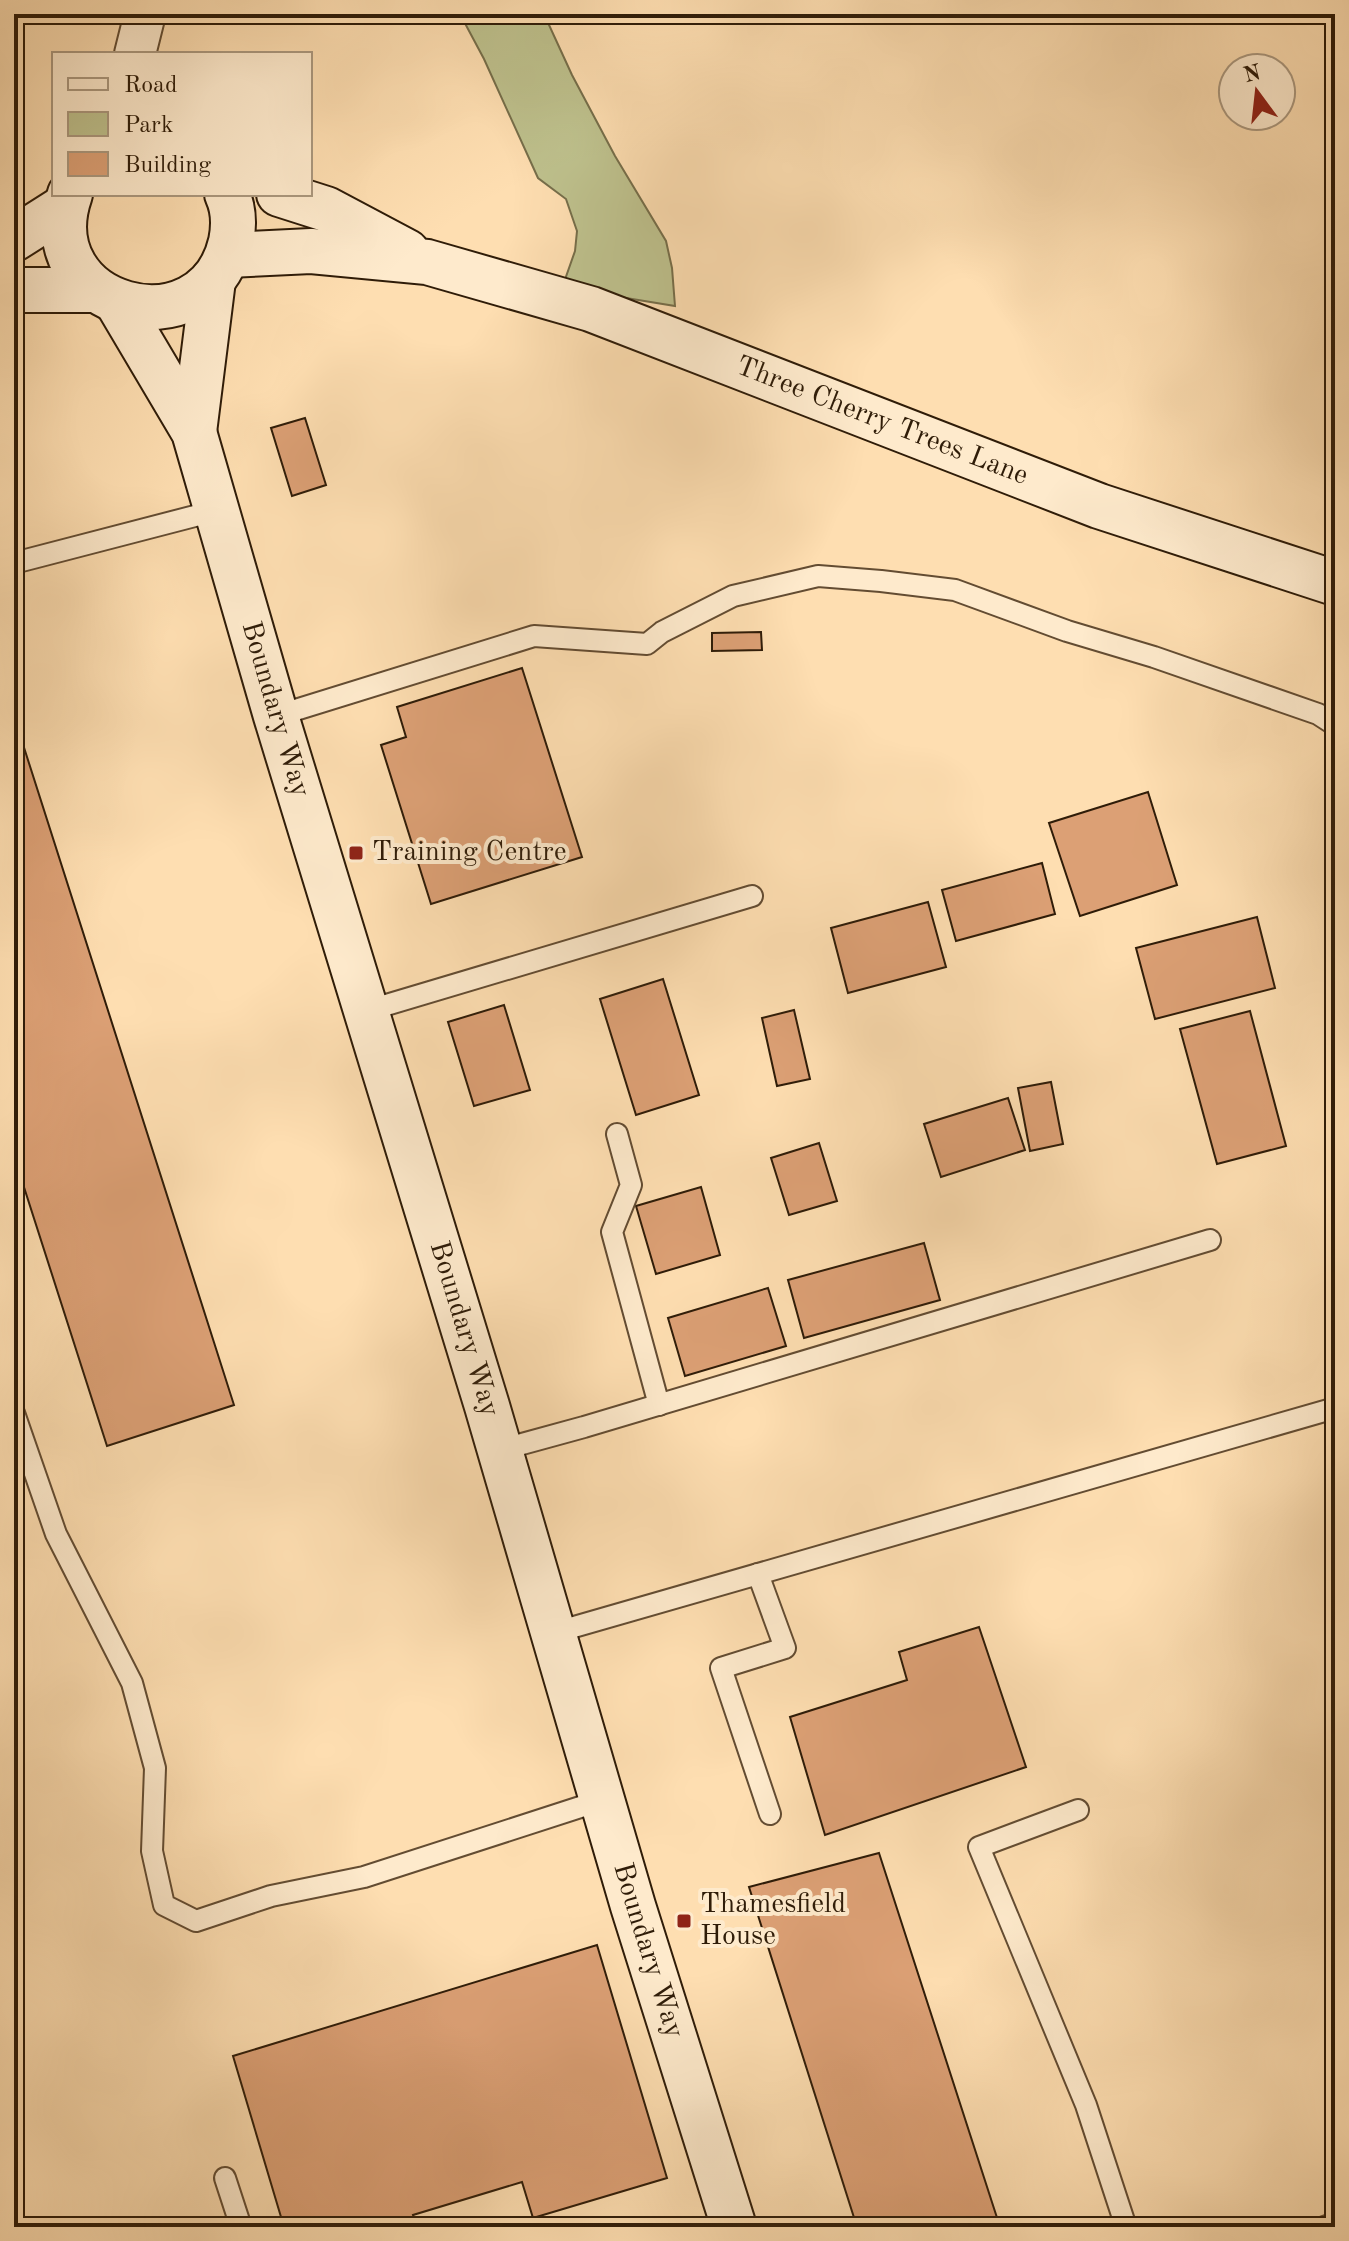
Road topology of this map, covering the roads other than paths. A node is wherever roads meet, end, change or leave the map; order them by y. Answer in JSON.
{"nodes":[{"id":1,"x":141,"y":28,"type":"edge"},
{"id":2,"x":157,"y":52,"type":"edge"},
{"id":3,"x":228,"y":196,"type":"edge"},
{"id":4,"x":285,"y":196,"type":"edge"},
{"id":5,"x":68,"y":200,"type":"edge"},
{"id":6,"x":14,"y":239,"type":"edge"},
{"id":7,"x":427,"y":262,"type":"junction"},
{"id":8,"x":220,"y":268,"type":"junction"},
{"id":9,"x":14,"y":290,"type":"edge"},
{"id":10,"x":106,"y":296,"type":"junction"},
{"id":11,"x":194,"y":432,"type":"junction"},
{"id":12,"x":218,"y":510,"type":"junction"},
{"id":13,"x":14,"y":563,"type":"edge"},
{"id":14,"x":1335,"y":583,"type":"edge"},
{"id":15,"x":276,"y":716,"type":"junction"},
{"id":16,"x":1335,"y":725,"type":"edge"},
{"id":17,"x":752,"y":896,"type":"dead end"},
{"id":18,"x":366,"y":1011,"type":"junction"},
{"id":19,"x":617,"y":1134,"type":"dead end"},
{"id":20,"x":1210,"y":1240,"type":"dead end"},
{"id":21,"x":659,"y":1405,"type":"junction"},
{"id":22,"x":1335,"y":1408,"type":"edge"},
{"id":23,"x":14,"y":1413,"type":"edge"},
{"id":24,"x":500,"y":1450,"type":"junction"},
{"id":25,"x":758,"y":1574,"type":"junction"},
{"id":26,"x":553,"y":1633,"type":"junction"},
{"id":27,"x":602,"y":1800,"type":"junction"},
{"id":28,"x":1078,"y":1810,"type":"dead end"},
{"id":29,"x":770,"y":1814,"type":"dead end"},
{"id":30,"x":225,"y":2178,"type":"dead end"},
{"id":31,"x":1335,"y":2223,"type":"edge"},
{"id":32,"x":728,"y":2225,"type":"edge"},
{"id":33,"x":241,"y":2227,"type":"edge"},
{"id":34,"x":1126,"y":2227,"type":"edge"},
{"id":35,"x":1324,"y":2227,"type":"edge"}],
"edges":[{"from":1,"to":2,"type":"street"},
{"from":3,"to":8,"type":"street"},
{"from":4,"to":7,"type":"street","name":"Three Cherry Trees Lane"},
{"from":5,"to":6,"type":"street"},
{"from":5,"to":10,"type":"street"},
{"from":7,"to":8,"type":"street","name":"Three Cherry Trees Lane"},
{"from":7,"to":14,"type":"street","name":"Three Cherry Trees Lane"},
{"from":8,"to":10,"type":"street","name":"Three Cherry Trees Lane"},
{"from":8,"to":11,"type":"street","name":"Boundary Way"},
{"from":9,"to":10,"type":"street","name":"Three Cherry Trees Lane"},
{"from":10,"to":11,"type":"street","name":"Boundary Way"},
{"from":11,"to":12,"type":"street","name":"Boundary Way"},
{"from":12,"to":13,"type":"lane"},
{"from":12,"to":15,"type":"street","name":"Boundary Way"},
{"from":15,"to":16,"type":"lane"},
{"from":15,"to":18,"type":"street","name":"Boundary Way"},
{"from":17,"to":18,"type":"lane"},
{"from":18,"to":24,"type":"street","name":"Boundary Way"},
{"from":19,"to":21,"type":"lane"},
{"from":20,"to":21,"type":"lane"},
{"from":21,"to":24,"type":"lane"},
{"from":22,"to":25,"type":"lane"},
{"from":23,"to":27,"type":"lane"},
{"from":24,"to":26,"type":"street","name":"Boundary Way"},
{"from":25,"to":26,"type":"lane"},
{"from":25,"to":29,"type":"lane"},
{"from":26,"to":27,"type":"street","name":"Boundary Way"},
{"from":27,"to":32,"type":"street","name":"Boundary Way"},
{"from":28,"to":34,"type":"lane"},
{"from":30,"to":33,"type":"lane"},
{"from":31,"to":35,"type":"lane"}]}
